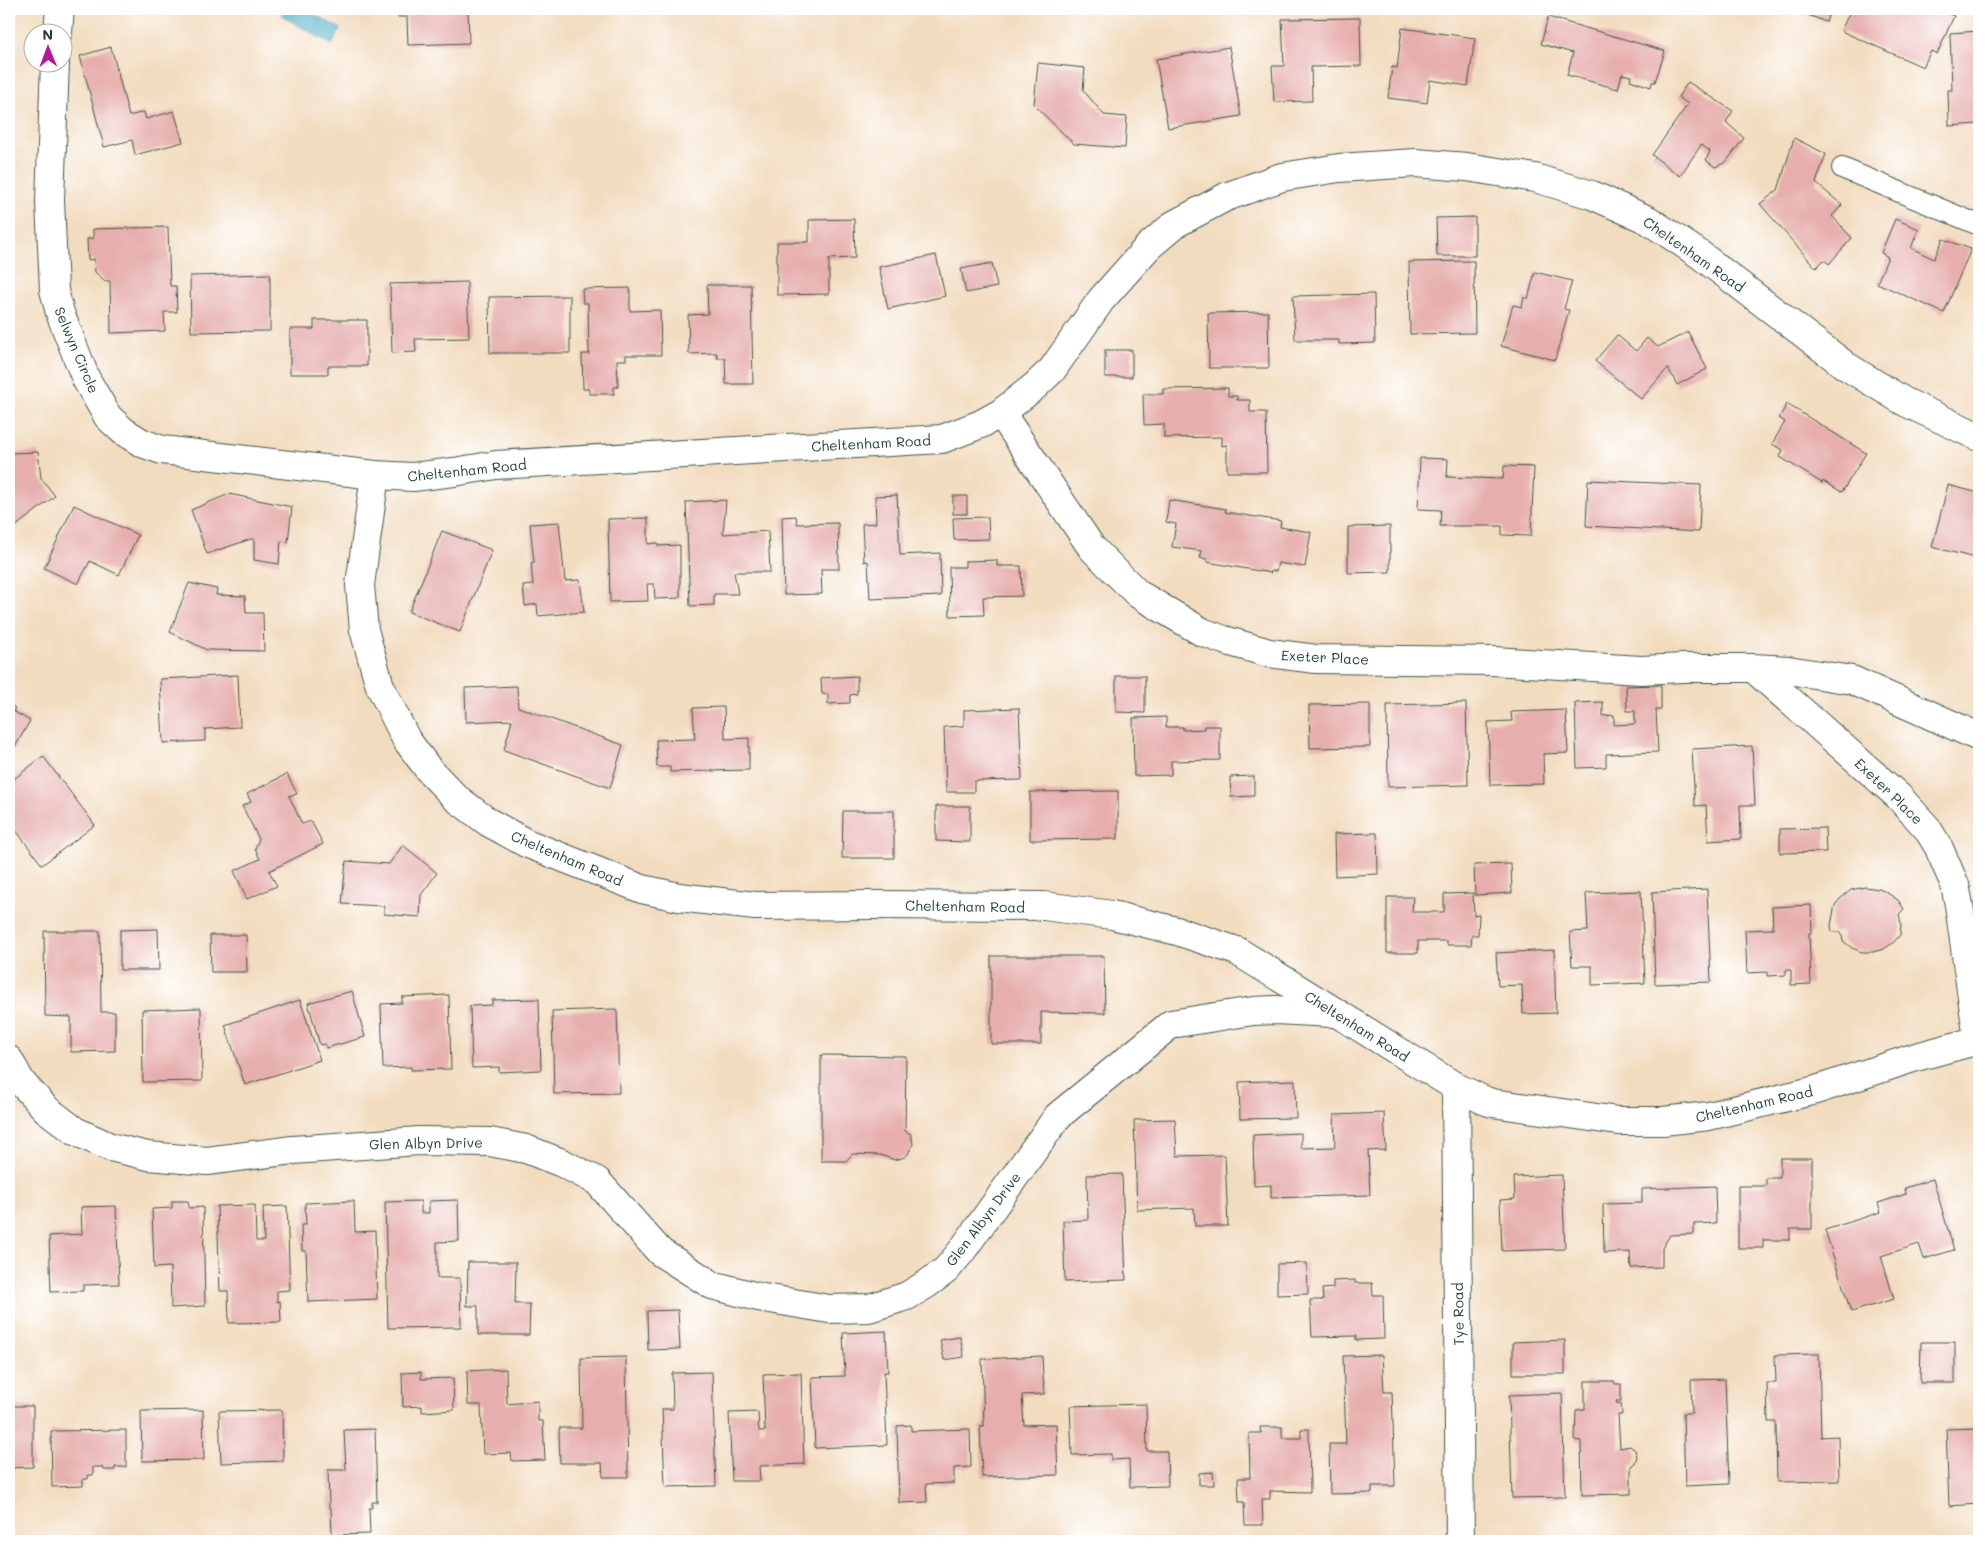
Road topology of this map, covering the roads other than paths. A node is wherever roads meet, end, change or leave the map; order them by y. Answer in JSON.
{"nodes":[{"id":1,"x":60,"y":9,"type":"edge"},
{"id":2,"x":59,"y":22,"type":"edge"},
{"id":3,"x":55,"y":72,"type":"edge"},
{"id":4,"x":1842,"y":168,"type":"dead end"},
{"id":5,"x":1979,"y":225,"type":"edge"},
{"id":6,"x":1001,"y":413,"type":"junction"},
{"id":7,"x":1979,"y":437,"type":"edge"},
{"id":8,"x":375,"y":476,"type":"junction"},
{"id":9,"x":1753,"y":668,"type":"junction"},
{"id":10,"x":1979,"y":737,"type":"edge"},
{"id":11,"x":1337,"y":1013,"type":"junction"},
{"id":12,"x":1979,"y":1040,"type":"edge"},
{"id":13,"x":9,"y":1060,"type":"edge"},
{"id":14,"x":1456,"y":1088,"type":"junction"},
{"id":15,"x":1460,"y":1541,"type":"edge"}],
"edges":[{"from":1,"to":2,"type":"street"},
{"from":3,"to":8,"type":"street","name":"Selwyn Circle"},
{"from":4,"to":5,"type":"lane"},
{"from":6,"to":7,"type":"street","name":"Cheltenham Road"},
{"from":6,"to":8,"type":"street","name":"Cheltenham Road"},
{"from":6,"to":9,"type":"street","name":"Exeter Place"},
{"from":8,"to":11,"type":"street","name":"Cheltenham Road"},
{"from":9,"to":10,"type":"street","name":"Exeter Place"},
{"from":9,"to":12,"type":"street","name":"Exeter Place"},
{"from":11,"to":13,"type":"street","name":"Glen Albyn Drive"},
{"from":11,"to":14,"type":"street","name":"Cheltenham Road"},
{"from":12,"to":14,"type":"street","name":"Cheltenham Road"},
{"from":14,"to":15,"type":"street","name":"Tye Road"}]}
